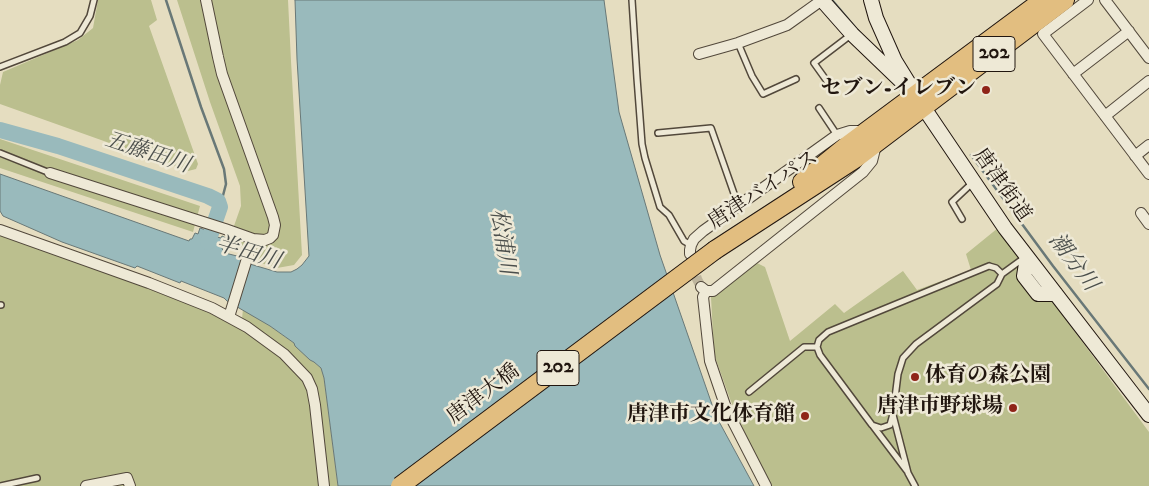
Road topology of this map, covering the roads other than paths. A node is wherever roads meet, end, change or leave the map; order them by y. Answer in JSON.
{"nodes":[{"id":1,"x":94,"y":0,"type":"edge"},
{"id":2,"x":206,"y":0,"type":"edge"},
{"id":3,"x":632,"y":0,"type":"edge"},
{"id":4,"x":822,"y":0,"type":"edge"},
{"id":5,"x":871,"y":0,"type":"edge"},
{"id":6,"x":1043,"y":0,"type":"edge"},
{"id":7,"x":1065,"y":0,"type":"edge"},
{"id":8,"x":1088,"y":0,"type":"edge"},
{"id":9,"x":1105,"y":0,"type":"edge"},
{"id":10,"x":1129,"y":31,"type":"junction"},
{"id":11,"x":852,"y":34,"type":"junction"},
{"id":12,"x":738,"y":43,"type":"junction"},
{"id":13,"x":699,"y":54,"type":"dead end"},
{"id":14,"x":1149,"y":58,"type":"edge"},
{"id":15,"x":0,"y":67,"type":"edge"},
{"id":16,"x":1073,"y":74,"type":"junction"},
{"id":17,"x":796,"y":79,"type":"dead end"},
{"id":18,"x":1149,"y":81,"type":"edge"},
{"id":19,"x":829,"y":84,"type":"dead end"},
{"id":20,"x":920,"y":102,"type":"junction"},
{"id":21,"x":819,"y":108,"type":"dead end"},
{"id":22,"x":1105,"y":116,"type":"junction"},
{"id":23,"x":658,"y":134,"type":"dead end"},
{"id":24,"x":837,"y":135,"type":"junction"},
{"id":25,"x":872,"y":137,"type":"junction"},
{"id":26,"x":1149,"y":146,"type":"edge"},
{"id":27,"x":0,"y":153,"type":"edge"},
{"id":28,"x":1135,"y":156,"type":"junction"},
{"id":29,"x":50,"y":173,"type":"joint"},
{"id":30,"x":1149,"y":174,"type":"edge"},
{"id":31,"x":973,"y":181,"type":"junction"},
{"id":32,"x":738,"y":206,"type":"junction"},
{"id":33,"x":1141,"y":213,"type":"dead end"},
{"id":34,"x":962,"y":219,"type":"dead end"},
{"id":35,"x":1149,"y":224,"type":"edge"},
{"id":36,"x":0,"y":230,"type":"edge"},
{"id":37,"x":254,"y":239,"type":"junction"},
{"id":38,"x":691,"y":249,"type":"joint"},
{"id":39,"x":715,"y":250,"type":"joint"},
{"id":40,"x":1027,"y":256,"type":"junction"},
{"id":41,"x":1002,"y":274,"type":"junction"},
{"id":42,"x":229,"y":317,"type":"junction"},
{"id":43,"x":817,"y":347,"type":"junction"},
{"id":44,"x":749,"y":392,"type":"dead end"},
{"id":45,"x":893,"y":414,"type":"junction"},
{"id":46,"x":1149,"y":415,"type":"edge"},
{"id":47,"x":872,"y":425,"type":"junction"},
{"id":48,"x":908,"y":473,"type":"junction"},
{"id":49,"x":37,"y":478,"type":"dead end"},
{"id":50,"x":0,"y":486,"type":"edge"},
{"id":51,"x":86,"y":486,"type":"edge"},
{"id":52,"x":130,"y":486,"type":"edge"},
{"id":53,"x":324,"y":486,"type":"edge"},
{"id":54,"x":400,"y":486,"type":"edge"},
{"id":55,"x":766,"y":486,"type":"edge"},
{"id":56,"x":915,"y":486,"type":"edge"}],
"edges":[{"from":1,"to":15,"type":"lane"},
{"from":2,"to":37,"type":"street"},
{"from":3,"to":38,"type":"lane"},
{"from":4,"to":11,"type":"street"},
{"from":4,"to":12,"type":"street"},
{"from":5,"to":20,"type":"street"},
{"from":6,"to":20,"type":"highway","name":"唐津バイパス","number":"202"},
{"from":7,"to":20,"type":"highway","name":"唐津バイパス","number":"202"},
{"from":8,"to":16,"type":"street"},
{"from":9,"to":10,"type":"street"},
{"from":10,"to":14,"type":"street"},
{"from":10,"to":16,"type":"street"},
{"from":11,"to":19,"type":"lane"},
{"from":11,"to":20,"type":"street"},
{"from":12,"to":13,"type":"street"},
{"from":12,"to":17,"type":"lane"},
{"from":16,"to":22,"type":"street"},
{"from":18,"to":22,"type":"street"},
{"from":20,"to":25,"type":"highway","name":"唐津バイパス","number":"202"},
{"from":20,"to":31,"type":"street","name":"唐津街道"},
{"from":21,"to":24,"type":"lane"},
{"from":22,"to":28,"type":"street"},
{"from":23,"to":32,"type":"lane"},
{"from":24,"to":25,"type":"street"},
{"from":24,"to":32,"type":"street"},
{"from":25,"to":39,"type":"highway","name":"唐津バイパス","number":"202"},
{"from":25,"to":55,"type":"street"},
{"from":26,"to":28,"type":"street"},
{"from":27,"to":29,"type":"lane"},
{"from":28,"to":30,"type":"street"},
{"from":29,"to":37,"type":"street"},
{"from":31,"to":34,"type":"lane"},
{"from":31,"to":40,"type":"street","name":"唐津街道"},
{"from":32,"to":38,"type":"street"},
{"from":33,"to":35,"type":"street"},
{"from":36,"to":42,"type":"street"},
{"from":37,"to":42,"type":"street"},
{"from":39,"to":54,"type":"highway","name":"唐津大橋","number":"202","bridge":true},
{"from":40,"to":41,"type":"lane"},
{"from":40,"to":46,"type":"street","name":"唐津街道"},
{"from":41,"to":43,"type":"lane"},
{"from":41,"to":45,"type":"lane"},
{"from":42,"to":53,"type":"street"},
{"from":43,"to":44,"type":"lane"},
{"from":43,"to":47,"type":"lane"},
{"from":45,"to":47,"type":"lane"},
{"from":45,"to":48,"type":"lane"},
{"from":47,"to":48,"type":"lane"},
{"from":48,"to":56,"type":"lane"},
{"from":49,"to":50,"type":"lane"},
{"from":51,"to":52,"type":"street"}]}
